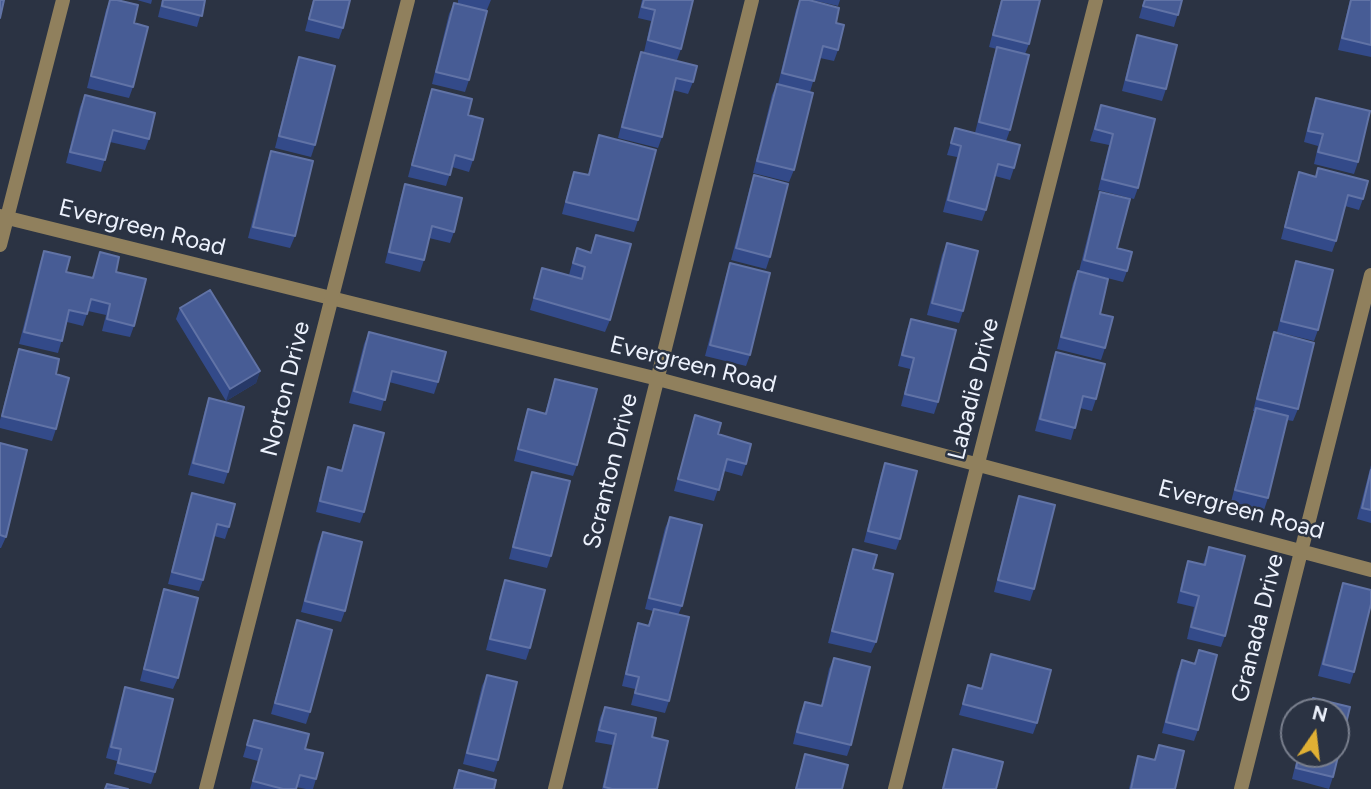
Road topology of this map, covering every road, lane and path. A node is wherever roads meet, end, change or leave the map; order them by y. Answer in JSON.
{"nodes":[{"id":1,"x":63,"y":0,"type":"edge"},
{"id":2,"x":408,"y":0,"type":"edge"},
{"id":3,"x":752,"y":0,"type":"edge"},
{"id":4,"x":1096,"y":0,"type":"edge"},
{"id":5,"x":3,"y":217,"type":"edge"},
{"id":6,"x":0,"y":244,"type":"edge"},
{"id":7,"x":1371,"y":275,"type":"edge"},
{"id":8,"x":333,"y":298,"type":"junction"},
{"id":9,"x":658,"y":379,"type":"junction"},
{"id":10,"x":978,"y":463,"type":"junction"},
{"id":11,"x":1301,"y":550,"type":"junction"},
{"id":12,"x":1371,"y":570,"type":"edge"},
{"id":13,"x":206,"y":789,"type":"edge"},
{"id":14,"x":555,"y":789,"type":"edge"},
{"id":15,"x":895,"y":789,"type":"edge"},
{"id":16,"x":1241,"y":789,"type":"edge"}],
"edges":[{"from":1,"to":5,"type":"street"},
{"from":2,"to":8,"type":"street","name":"Norton Drive"},
{"from":3,"to":9,"type":"street","name":"Scranton Drive"},
{"from":4,"to":10,"type":"street","name":"Labadie Drive"},
{"from":5,"to":6,"type":"street"},
{"from":5,"to":8,"type":"street","name":"Evergreen Road"},
{"from":7,"to":11,"type":"street","name":"Granada Drive"},
{"from":8,"to":9,"type":"street","name":"Evergreen Road"},
{"from":8,"to":13,"type":"street","name":"Norton Drive"},
{"from":9,"to":10,"type":"street","name":"Evergreen Road"},
{"from":9,"to":14,"type":"street","name":"Scranton Drive"},
{"from":10,"to":11,"type":"street","name":"Evergreen Road"},
{"from":10,"to":15,"type":"street","name":"Labadie Drive"},
{"from":11,"to":12,"type":"street","name":"Evergreen Road"},
{"from":11,"to":16,"type":"street","name":"Granada Drive"}]}
